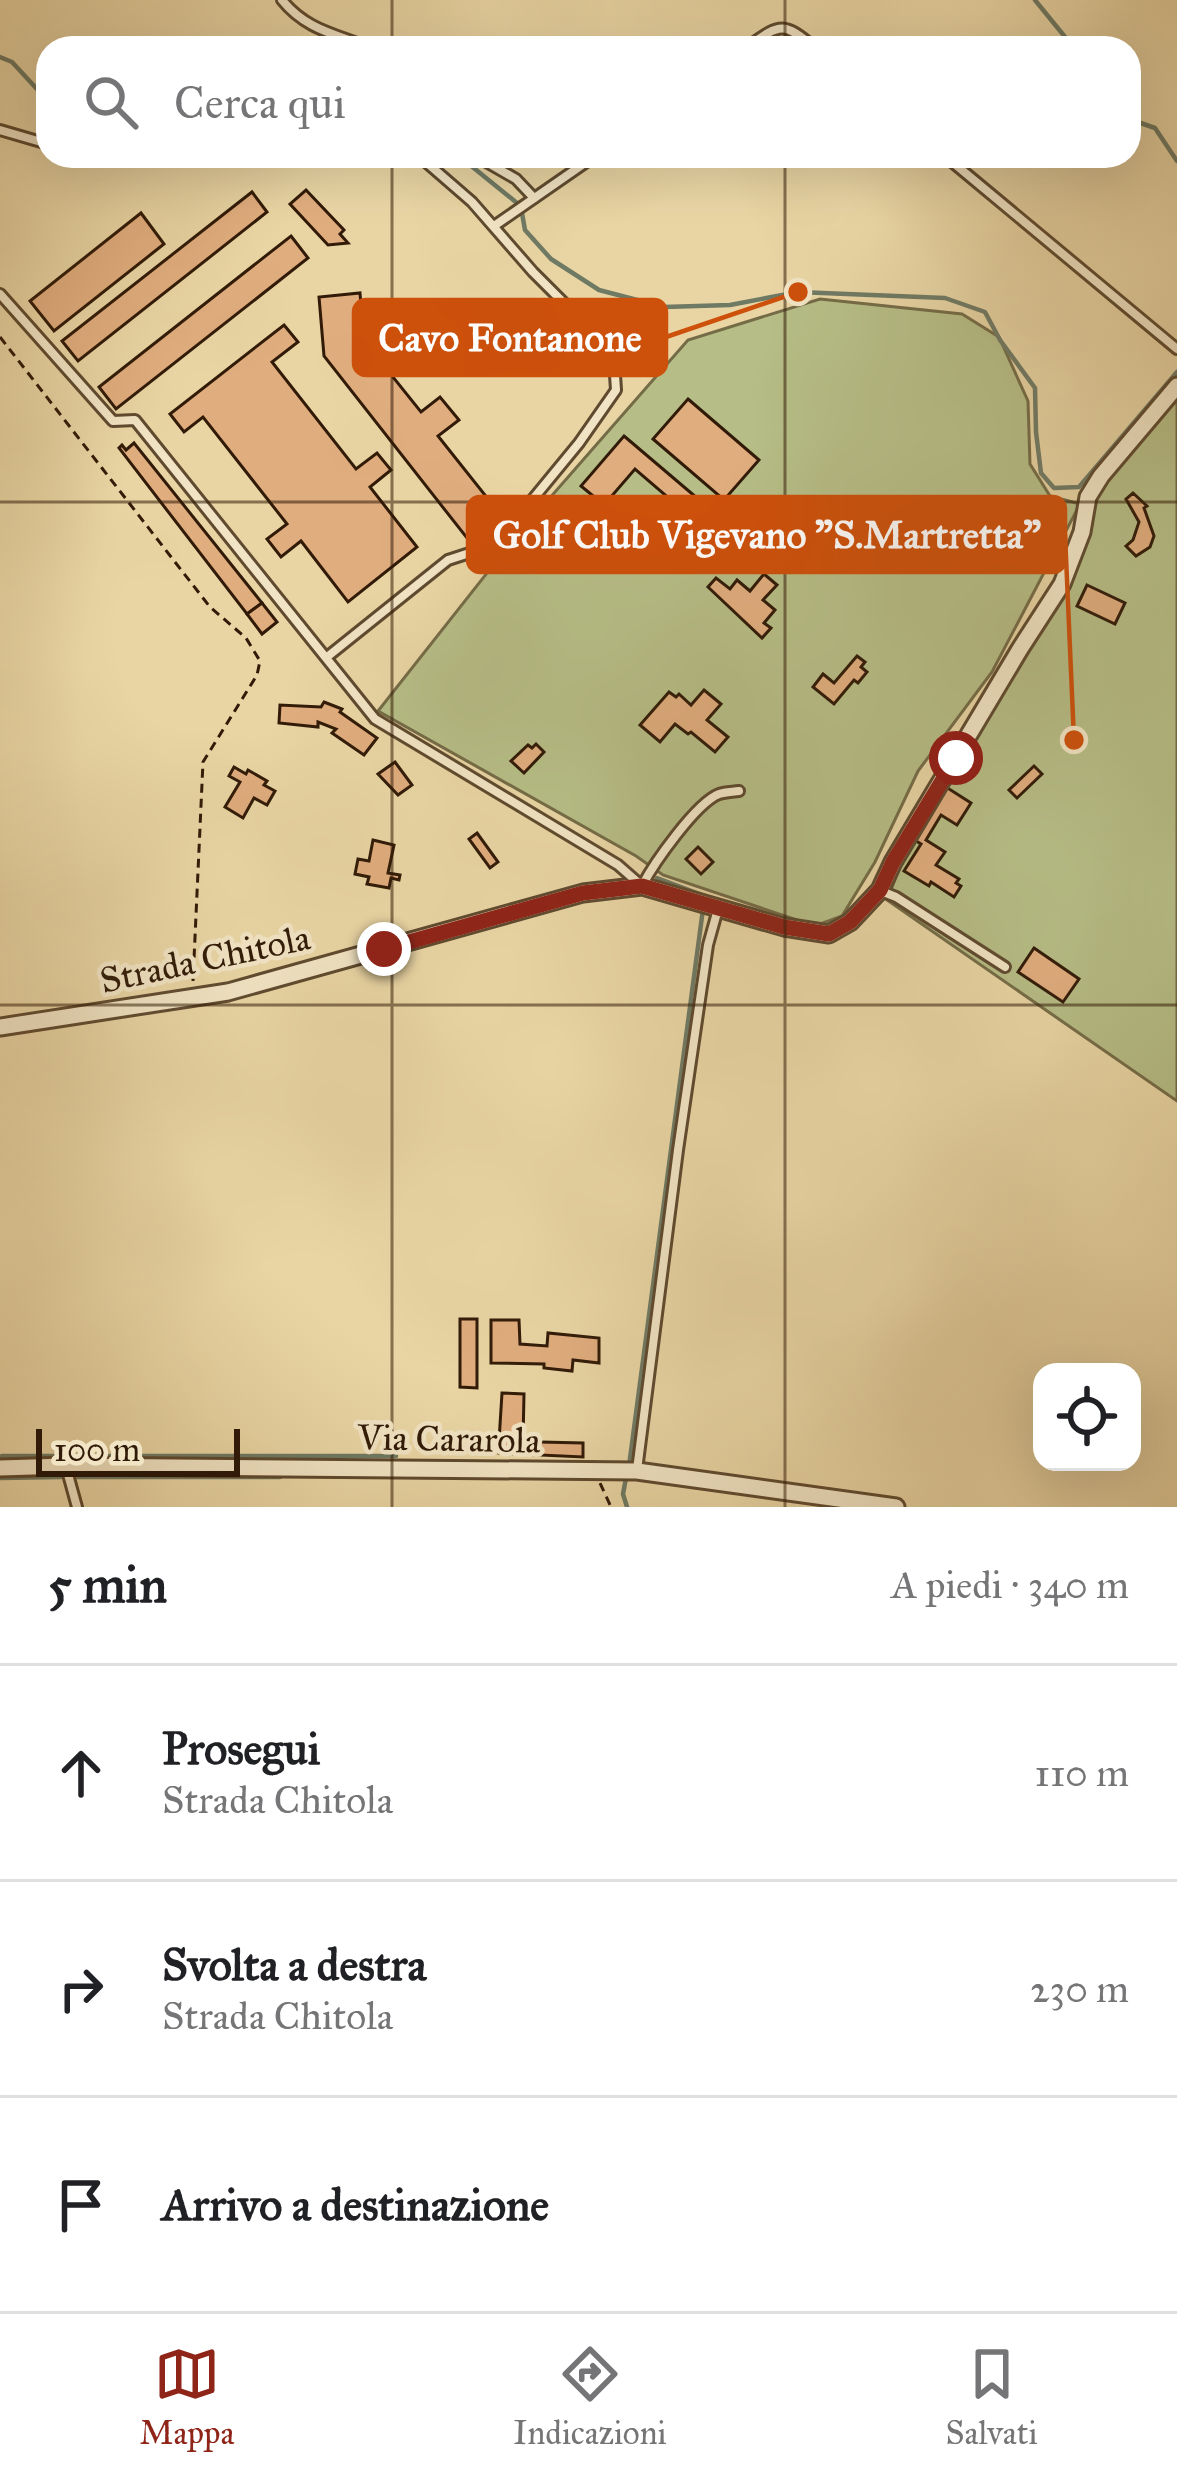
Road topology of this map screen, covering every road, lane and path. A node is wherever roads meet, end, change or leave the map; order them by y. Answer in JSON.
{"nodes":[{"id":1,"x":282,"y":0,"type":"edge"},
{"id":2,"x":334,"y":36,"type":"edge"},
{"id":3,"x":763,"y":36,"type":"edge"},
{"id":4,"x":800,"y":36,"type":"edge"},
{"id":5,"x":0,"y":130,"type":"edge"},
{"id":6,"x":36,"y":140,"type":"edge"},
{"id":7,"x":433,"y":168,"type":"edge"},
{"id":8,"x":497,"y":168,"type":"edge"},
{"id":9,"x":578,"y":168,"type":"edge"},
{"id":10,"x":959,"y":168,"type":"edge"},
{"id":11,"x":534,"y":198,"type":"junction"},
{"id":12,"x":494,"y":226,"type":"junction"},
{"id":13,"x":0,"y":294,"type":"edge"},
{"id":14,"x":0,"y":337,"type":"edge"},
{"id":15,"x":1177,"y":349,"type":"edge"},
{"id":16,"x":1177,"y":386,"type":"edge"},
{"id":17,"x":326,"y":657,"type":"junction"},
{"id":18,"x":739,"y":791,"type":"dead end"},
{"id":19,"x":642,"y":886,"type":"junction"},
{"id":20,"x":880,"y":890,"type":"junction"},
{"id":21,"x":718,"y":908,"type":"junction"},
{"id":22,"x":1006,"y":968,"type":"dead end"},
{"id":23,"x":188,"y":1000,"type":"junction"},
{"id":24,"x":0,"y":1027,"type":"edge"},
{"id":25,"x":65,"y":1466,"type":"junction"},
{"id":26,"x":0,"y":1468,"type":"edge"},
{"id":27,"x":594,"y":1471,"type":"junction"},
{"id":28,"x":637,"y":1471,"type":"junction"},
{"id":29,"x":77,"y":1507,"type":"edge"},
{"id":30,"x":611,"y":1507,"type":"edge"},
{"id":31,"x":896,"y":1507,"type":"edge"}],
"edges":[{"from":1,"to":2,"type":"lane"},
{"from":3,"to":4,"type":"lane"},
{"from":5,"to":6,"type":"lane"},
{"from":7,"to":12,"type":"lane"},
{"from":8,"to":11,"type":"lane"},
{"from":9,"to":11,"type":"lane"},
{"from":10,"to":15,"type":"lane"},
{"from":11,"to":12,"type":"lane"},
{"from":12,"to":17,"type":"lane"},
{"from":13,"to":17,"type":"lane"},
{"from":14,"to":23,"type":"path"},
{"from":16,"to":20,"type":"street","name":"Strada Chitola"},
{"from":17,"to":19,"type":"lane"},
{"from":18,"to":19,"type":"lane"},
{"from":19,"to":21,"type":"street","name":"Strada Chitola"},
{"from":19,"to":23,"type":"street","name":"Strada Chitola"},
{"from":20,"to":21,"type":"street","name":"Strada Chitola"},
{"from":20,"to":22,"type":"lane"},
{"from":21,"to":28,"type":"lane"},
{"from":23,"to":24,"type":"street","name":"Strada Chitola"},
{"from":25,"to":26,"type":"street","name":"Via Cararola"},
{"from":25,"to":27,"type":"street","name":"Via Cararola"},
{"from":25,"to":29,"type":"lane"},
{"from":27,"to":28,"type":"street","name":"Via Cararola"},
{"from":27,"to":30,"type":"path"},
{"from":28,"to":31,"type":"street","name":"Via Cararola"}]}
